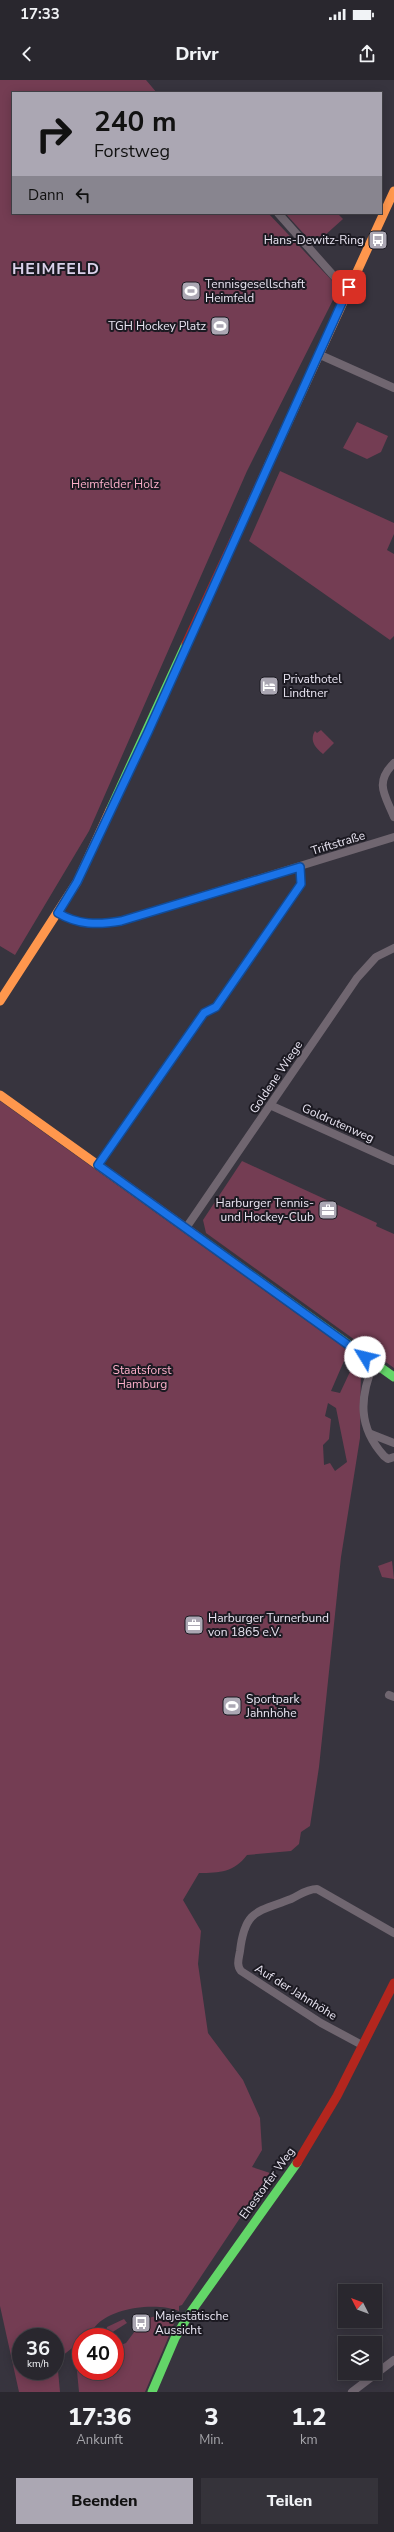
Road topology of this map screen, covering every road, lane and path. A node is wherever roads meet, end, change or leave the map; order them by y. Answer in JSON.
{"nodes":[{"id":1,"x":394,"y":191,"type":"edge"},
{"id":2,"x":279,"y":214,"type":"edge"},
{"id":3,"x":349,"y":287,"type":"junction"},
{"id":4,"x":318,"y":354,"type":"junction"},
{"id":5,"x":394,"y":388,"type":"edge"},
{"id":6,"x":394,"y":764,"type":"edge"},
{"id":7,"x":394,"y":817,"type":"edge"},
{"id":8,"x":394,"y":837,"type":"edge"},
{"id":9,"x":300,"y":867,"type":"junction"},
{"id":10,"x":58,"y":913,"type":"junction"},
{"id":11,"x":394,"y":948,"type":"edge"},
{"id":12,"x":0,"y":1001,"type":"edge"},
{"id":13,"x":0,"y":1095,"type":"edge"},
{"id":14,"x":272,"y":1106,"type":"junction"},
{"id":15,"x":394,"y":1161,"type":"edge"},
{"id":16,"x":98,"y":1165,"type":"junction"},
{"id":17,"x":186,"y":1228,"type":"junction"},
{"id":18,"x":374,"y":1363,"type":"junction"},
{"id":19,"x":394,"y":1377,"type":"edge"},
{"id":20,"x":371,"y":1434,"type":"junction"},
{"id":21,"x":394,"y":1443,"type":"edge"},
{"id":22,"x":394,"y":1457,"type":"edge"},
{"id":23,"x":394,"y":1932,"type":"edge"},
{"id":24,"x":394,"y":1983,"type":"edge"},
{"id":25,"x":362,"y":2045,"type":"junction"},
{"id":26,"x":394,"y":2360,"type":"edge"},
{"id":27,"x":152,"y":2392,"type":"edge"},
{"id":28,"x":352,"y":2392,"type":"edge"}],
"edges":[{"from":1,"to":3,"type":"street"},
{"from":2,"to":3,"type":"street"},
{"from":3,"to":4,"type":"street"},
{"from":4,"to":5,"type":"street"},
{"from":4,"to":10,"type":"street"},
{"from":6,"to":7,"type":"street"},
{"from":8,"to":9,"type":"street","name":"Triftstraße"},
{"from":9,"to":10,"type":"street","name":"Triftstraße"},
{"from":9,"to":16,"type":"street"},
{"from":10,"to":12,"type":"street"},
{"from":11,"to":14,"type":"street","name":"Goldene Wiege"},
{"from":13,"to":16,"type":"street"},
{"from":14,"to":15,"type":"street","name":"Goldrutenweg"},
{"from":14,"to":17,"type":"street","name":"Goldene Wiege"},
{"from":16,"to":17,"type":"street"},
{"from":17,"to":18,"type":"street"},
{"from":18,"to":19,"type":"street"},
{"from":18,"to":20,"type":"street"},
{"from":20,"to":21,"type":"street"},
{"from":20,"to":22,"type":"street"},
{"from":23,"to":25,"type":"street","name":"Auf der Jahnhöhe"},
{"from":24,"to":25,"type":"street","name":"Ehestorfer Weg"},
{"from":25,"to":27,"type":"street","name":"Ehestorfer Weg"},
{"from":26,"to":28,"type":"street"}]}
